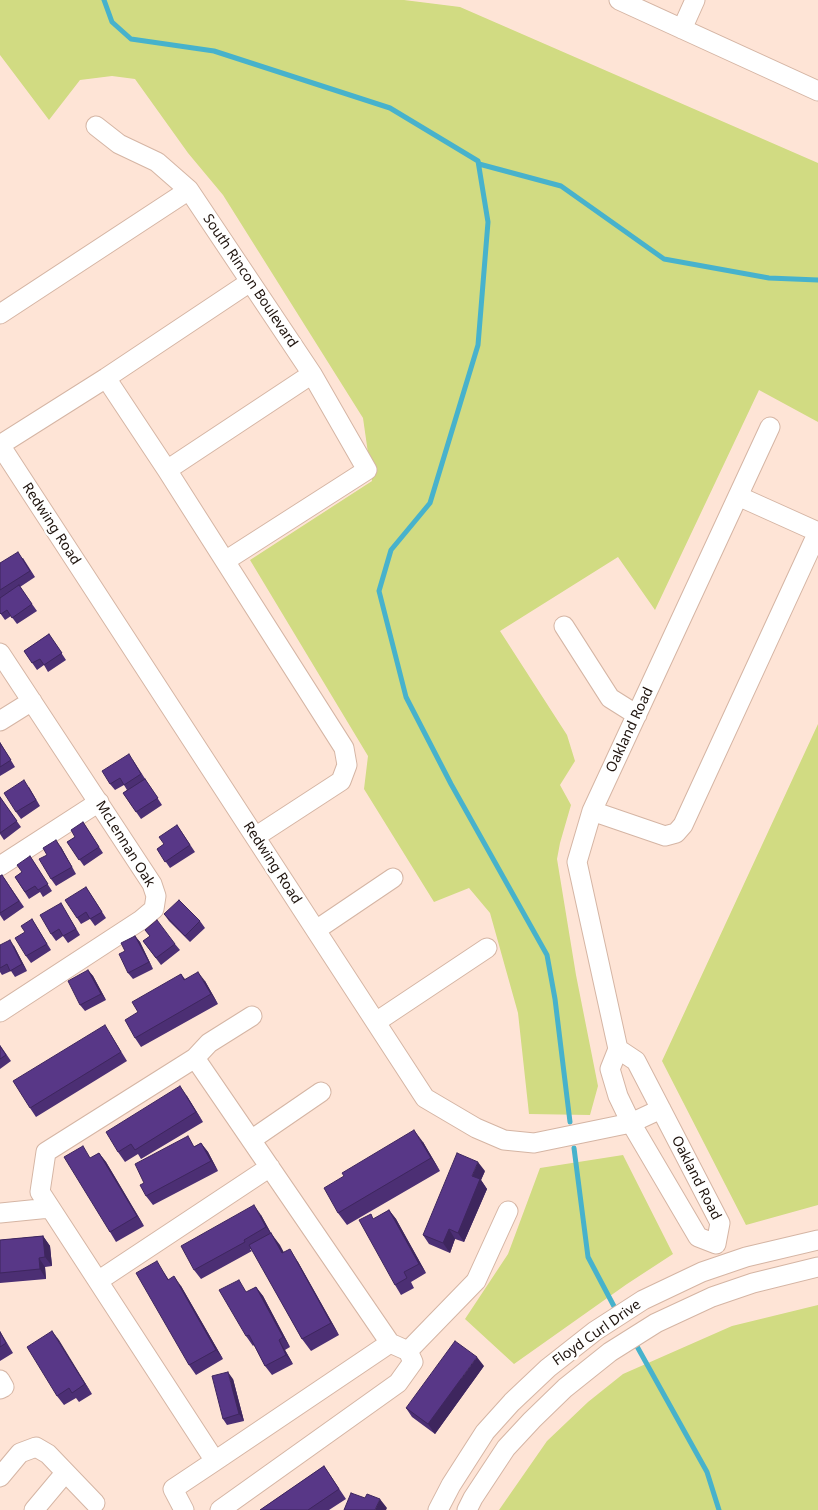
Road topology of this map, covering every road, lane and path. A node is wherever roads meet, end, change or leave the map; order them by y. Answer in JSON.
{"nodes":[{"id":1,"x":620,"y":0,"type":"edge"},
{"id":2,"x":695,"y":0,"type":"edge"},
{"id":3,"x":682,"y":29,"type":"junction"},
{"id":4,"x":816,"y":86,"type":"edge"},
{"id":5,"x":96,"y":126,"type":"dead end"},
{"id":6,"x":188,"y":190,"type":"junction"},
{"id":7,"x":250,"y":282,"type":"junction"},
{"id":8,"x":0,"y":314,"type":"edge"},
{"id":9,"x":312,"y":374,"type":"junction"},
{"id":10,"x":106,"y":378,"type":"junction"},
{"id":11,"x":770,"y":427,"type":"dead end"},
{"id":12,"x":0,"y":445,"type":"edge"},
{"id":13,"x":166,"y":470,"type":"junction"},
{"id":14,"x":738,"y":496,"type":"junction"},
{"id":15,"x":818,"y":532,"type":"edge"},
{"id":16,"x":225,"y":561,"type":"junction"},
{"id":17,"x":564,"y":626,"type":"dead end"},
{"id":18,"x":0,"y":653,"type":"edge"},
{"id":19,"x":32,"y":701,"type":"junction"},
{"id":20,"x":637,"y":715,"type":"junction"},
{"id":21,"x":0,"y":721,"type":"edge"},
{"id":22,"x":99,"y":802,"type":"junction"},
{"id":23,"x":592,"y":811,"type":"junction"},
{"id":24,"x":255,"y":837,"type":"junction"},
{"id":25,"x":0,"y":866,"type":"edge"},
{"id":26,"x":393,"y":878,"type":"dead end"},
{"id":27,"x":316,"y":930,"type":"junction"},
{"id":28,"x":487,"y":948,"type":"dead end"},
{"id":29,"x":0,"y":1012,"type":"edge"},
{"id":30,"x":252,"y":1016,"type":"dead end"},
{"id":31,"x":376,"y":1022,"type":"junction"},
{"id":32,"x":618,"y":1048,"type":"junction"},
{"id":33,"x":195,"y":1058,"type":"junction"},
{"id":34,"x":321,"y":1092,"type":"dead end"},
{"id":35,"x":661,"y":1109,"type":"junction"},
{"id":36,"x":631,"y":1123,"type":"junction"},
{"id":37,"x":251,"y":1140,"type":"junction"},
{"id":38,"x":270,"y":1167,"type":"junction"},
{"id":39,"x":50,"y":1208,"type":"junction"},
{"id":40,"x":508,"y":1211,"type":"dead end"},
{"id":41,"x":0,"y":1213,"type":"edge"},
{"id":42,"x":818,"y":1240,"type":"edge"},
{"id":43,"x":716,"y":1244,"type":"junction"},
{"id":44,"x":727,"y":1264,"type":"junction"},
{"id":45,"x":818,"y":1267,"type":"edge"},
{"id":46,"x":98,"y":1281,"type":"junction"},
{"id":47,"x":738,"y":1288,"type":"junction"},
{"id":48,"x":390,"y":1343,"type":"junction"},
{"id":49,"x":408,"y":1351,"type":"junction"},
{"id":50,"x":0,"y":1380,"type":"edge"},
{"id":51,"x":0,"y":1390,"type":"edge"},
{"id":52,"x":215,"y":1461,"type":"junction"},
{"id":53,"x":65,"y":1473,"type":"junction"},
{"id":54,"x":0,"y":1478,"type":"edge"},
{"id":55,"x":96,"y":1508,"type":"edge"},
{"id":56,"x":34,"y":1510,"type":"edge"},
{"id":57,"x":184,"y":1510,"type":"edge"},
{"id":58,"x":220,"y":1510,"type":"edge"},
{"id":59,"x":438,"y":1510,"type":"edge"},
{"id":60,"x":467,"y":1510,"type":"edge"}],
"edges":[{"from":1,"to":3,"type":"street"},
{"from":2,"to":3,"type":"street"},
{"from":3,"to":4,"type":"street"},
{"from":5,"to":6,"type":"street","name":"South Rincon Boulevard"},
{"from":6,"to":7,"type":"street","name":"South Rincon Boulevard"},
{"from":6,"to":8,"type":"street"},
{"from":7,"to":9,"type":"street","name":"South Rincon Boulevard"},
{"from":7,"to":10,"type":"street"},
{"from":9,"to":13,"type":"street"},
{"from":9,"to":16,"type":"street","name":"South Rincon Boulevard"},
{"from":10,"to":12,"type":"street"},
{"from":10,"to":13,"type":"street"},
{"from":11,"to":14,"type":"street","name":"Oakland Road"},
{"from":12,"to":24,"type":"street","name":"Redwing Road"},
{"from":13,"to":16,"type":"street"},
{"from":14,"to":15,"type":"street"},
{"from":14,"to":20,"type":"street","name":"Oakland Road"},
{"from":15,"to":23,"type":"street"},
{"from":16,"to":24,"type":"street"},
{"from":17,"to":20,"type":"street"},
{"from":18,"to":19,"type":"street","name":"McLennan Oak"},
{"from":19,"to":21,"type":"street"},
{"from":19,"to":22,"type":"street","name":"McLennan Oak"},
{"from":20,"to":23,"type":"street","name":"Oakland Road"},
{"from":22,"to":25,"type":"street"},
{"from":22,"to":29,"type":"street","name":"McLennan Oak"},
{"from":23,"to":32,"type":"street","name":"Oakland Road"},
{"from":24,"to":27,"type":"street","name":"Redwing Road"},
{"from":26,"to":27,"type":"street"},
{"from":27,"to":31,"type":"street","name":"Redwing Road"},
{"from":28,"to":31,"type":"street"},
{"from":30,"to":33,"type":"street"},
{"from":31,"to":36,"type":"street","name":"Redwing Road"},
{"from":32,"to":35,"type":"street","name":"Oakland Road"},
{"from":32,"to":36,"type":"street","name":"Oakland Road"},
{"from":33,"to":37,"type":"street"},
{"from":33,"to":39,"type":"street"},
{"from":34,"to":37,"type":"street"},
{"from":35,"to":36,"type":"street","name":"Redwing Road"},
{"from":35,"to":43,"type":"street","name":"Oakland Road"},
{"from":36,"to":43,"type":"street","name":"Oakland Road"},
{"from":37,"to":38,"type":"street"},
{"from":38,"to":46,"type":"street"},
{"from":38,"to":48,"type":"street"},
{"from":39,"to":41,"type":"street"},
{"from":39,"to":46,"type":"street"},
{"from":40,"to":49,"type":"street"},
{"from":42,"to":44,"type":"street","name":"Floyd Curl Drive"},
{"from":43,"to":44,"type":"street"},
{"from":44,"to":47,"type":"street"},
{"from":44,"to":59,"type":"street","name":"Floyd Curl Drive"},
{"from":45,"to":47,"type":"street","name":"Floyd Curl Drive"},
{"from":46,"to":52,"type":"street"},
{"from":47,"to":60,"type":"street","name":"Floyd Curl Drive"},
{"from":48,"to":49,"type":"street"},
{"from":48,"to":52,"type":"street"},
{"from":49,"to":58,"type":"street"},
{"from":50,"to":51,"type":"street"},
{"from":52,"to":57,"type":"street"},
{"from":53,"to":54,"type":"street"},
{"from":53,"to":55,"type":"street"},
{"from":53,"to":56,"type":"street"}]}
